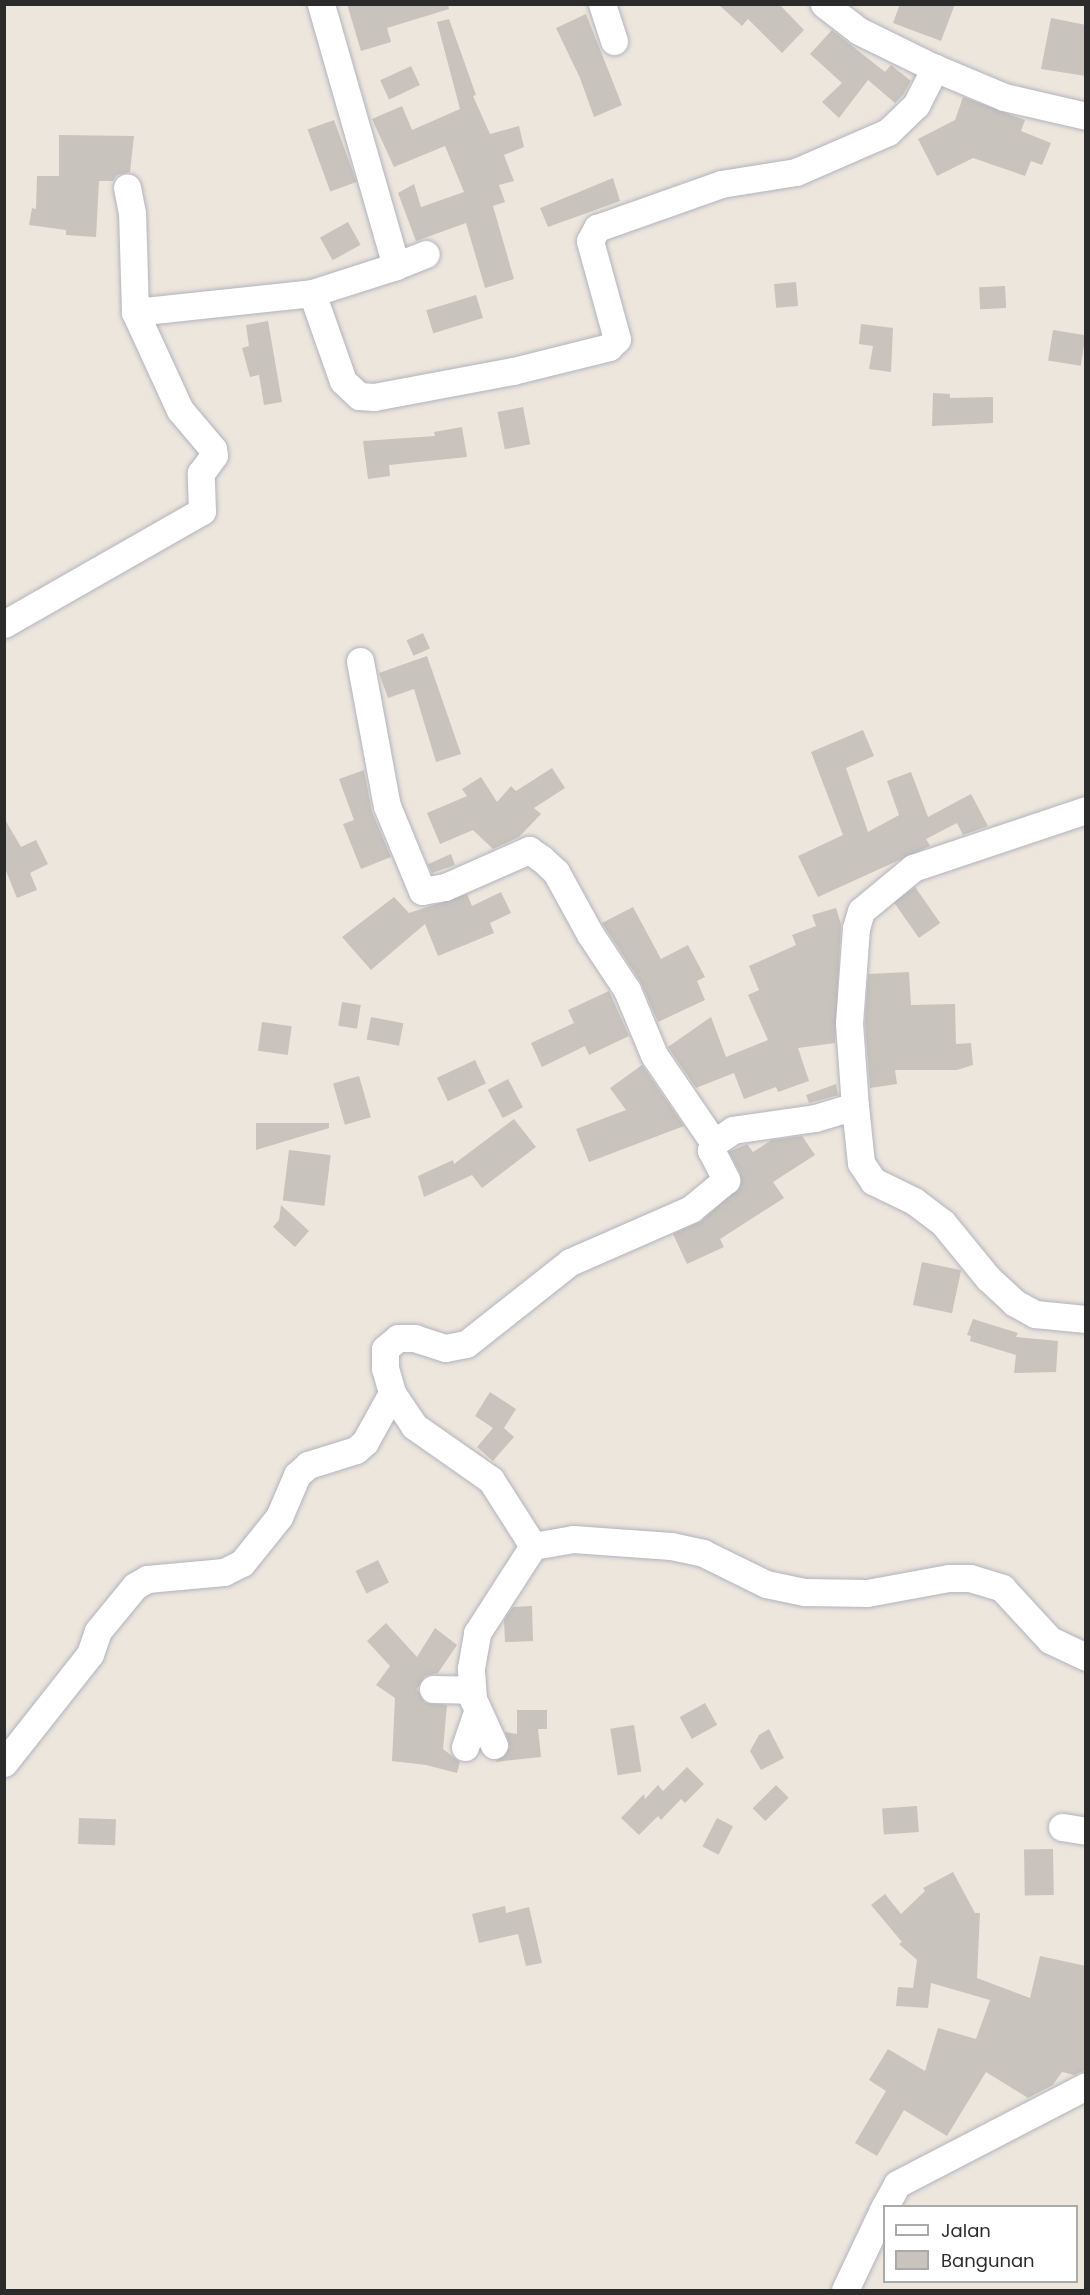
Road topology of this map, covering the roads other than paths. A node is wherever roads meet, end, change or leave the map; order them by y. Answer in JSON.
{"nodes":[{"id":1,"x":321,"y":4,"type":"edge"},
{"id":2,"x":602,"y":4,"type":"edge"},
{"id":3,"x":824,"y":4,"type":"edge"},
{"id":4,"x":614,"y":41,"type":"dead end"},
{"id":5,"x":935,"y":68,"type":"junction"},
{"id":6,"x":1086,"y":116,"type":"edge"},
{"id":7,"x":127,"y":187,"type":"dead end"},
{"id":8,"x":426,"y":254,"type":"dead end"},
{"id":9,"x":396,"y":266,"type":"junction"},
{"id":10,"x":312,"y":293,"type":"junction"},
{"id":11,"x":135,"y":312,"type":"junction"},
{"id":12,"x":4,"y":624,"type":"edge"},
{"id":13,"x":360,"y":661,"type":"dead end"},
{"id":14,"x":1086,"y":810,"type":"edge"},
{"id":15,"x":855,"y":1106,"type":"junction"},
{"id":16,"x":714,"y":1143,"type":"junction"},
{"id":17,"x":1086,"y":1319,"type":"edge"},
{"id":18,"x":392,"y":1393,"type":"junction"},
{"id":19,"x":528,"y":1554,"type":"junction"},
{"id":20,"x":1086,"y":1657,"type":"edge"},
{"id":21,"x":433,"y":1689,"type":"dead end"},
{"id":22,"x":475,"y":1701,"type":"junction"},
{"id":23,"x":494,"y":1745,"type":"dead end"},
{"id":24,"x":465,"y":1747,"type":"dead end"},
{"id":25,"x":4,"y":1763,"type":"edge"},
{"id":26,"x":1086,"y":2086,"type":"edge"},
{"id":27,"x":886,"y":2205,"type":"edge"},
{"id":28,"x":883,"y":2211,"type":"edge"},
{"id":29,"x":845,"y":2290,"type":"edge"}],
"edges":[{"from":1,"to":9,"type":"street"},
{"from":2,"to":4,"type":"street"},
{"from":3,"to":5,"type":"street"},
{"from":5,"to":6,"type":"street"},
{"from":5,"to":10,"type":"street"},
{"from":7,"to":11,"type":"street"},
{"from":8,"to":9,"type":"street"},
{"from":9,"to":10,"type":"street"},
{"from":10,"to":11,"type":"street"},
{"from":11,"to":12,"type":"street"},
{"from":13,"to":16,"type":"street"},
{"from":14,"to":15,"type":"street"},
{"from":15,"to":16,"type":"street"},
{"from":15,"to":17,"type":"street"},
{"from":16,"to":18,"type":"street"},
{"from":18,"to":19,"type":"street"},
{"from":18,"to":25,"type":"street"},
{"from":19,"to":20,"type":"street"},
{"from":19,"to":22,"type":"street"},
{"from":21,"to":22,"type":"street"},
{"from":22,"to":23,"type":"street"},
{"from":22,"to":24,"type":"street"},
{"from":26,"to":27,"type":"street"},
{"from":28,"to":29,"type":"street"}]}
